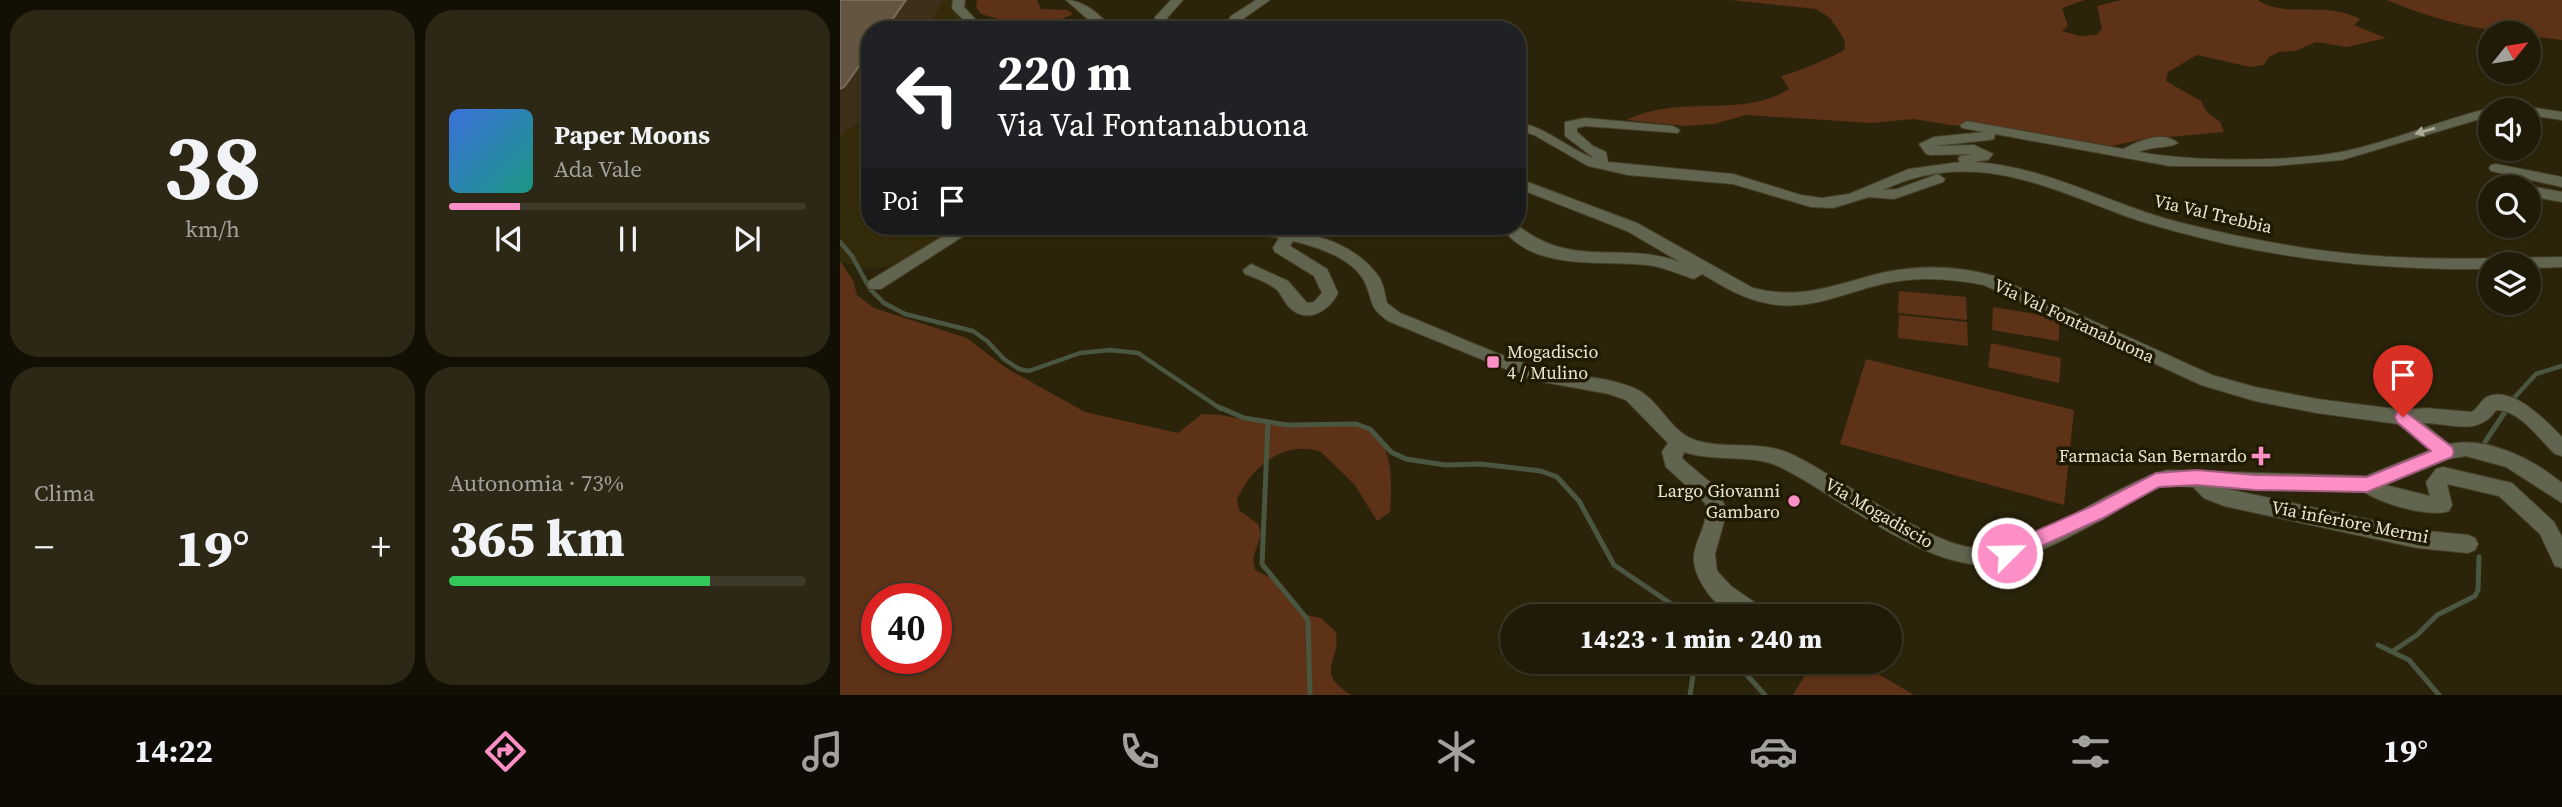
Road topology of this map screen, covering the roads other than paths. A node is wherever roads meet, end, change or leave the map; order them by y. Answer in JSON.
{"nodes":[{"id":1,"x":959,"y":0,"type":"edge"},
{"id":2,"x":1072,"y":0,"type":"edge"},
{"id":3,"x":1177,"y":0,"type":"edge"},
{"id":4,"x":1264,"y":0,"type":"edge"},
{"id":5,"x":972,"y":21,"type":"edge"},
{"id":6,"x":1099,"y":21,"type":"edge"},
{"id":7,"x":1161,"y":21,"type":"edge"},
{"id":8,"x":1234,"y":21,"type":"edge"},
{"id":9,"x":2541,"y":113,"type":"edge"},
{"id":10,"x":2478,"y":116,"type":"edge"},
{"id":11,"x":2562,"y":116,"type":"edge"},
{"id":12,"x":1967,"y":125,"type":"dead end"},
{"id":13,"x":1526,"y":127,"type":"edge"},
{"id":14,"x":1673,"y":131,"type":"dead end"},
{"id":15,"x":1998,"y":132,"type":"junction"},
{"id":16,"x":2171,"y":144,"type":"dead end"},
{"id":17,"x":2126,"y":153,"type":"junction"},
{"id":18,"x":1599,"y":165,"type":"junction"},
{"id":19,"x":2496,"y":167,"type":"dead end"},
{"id":20,"x":1933,"y":174,"type":"junction"},
{"id":21,"x":2562,"y":183,"type":"edge"},
{"id":22,"x":1526,"y":186,"type":"edge"},
{"id":23,"x":1867,"y":191,"type":"junction"},
{"id":24,"x":2541,"y":193,"type":"edge"},
{"id":25,"x":2562,"y":197,"type":"edge"},
{"id":26,"x":956,"y":235,"type":"edge"},
{"id":27,"x":1299,"y":235,"type":"edge"},
{"id":28,"x":1302,"y":235,"type":"edge"},
{"id":29,"x":1519,"y":235,"type":"edge"},
{"id":30,"x":2562,"y":262,"type":"edge"},
{"id":31,"x":1251,"y":270,"type":"dead end"},
{"id":32,"x":1714,"y":275,"type":"junction"},
{"id":33,"x":875,"y":285,"type":"dead end"},
{"id":34,"x":2403,"y":417,"type":"junction"},
{"id":35,"x":1680,"y":442,"type":"junction"},
{"id":36,"x":2562,"y":447,"type":"edge"},
{"id":37,"x":2446,"y":452,"type":"junction"},
{"id":38,"x":2197,"y":478,"type":"junction"},
{"id":39,"x":2367,"y":484,"type":"junction"},
{"id":40,"x":2562,"y":495,"type":"edge"},
{"id":41,"x":2468,"y":544,"type":"dead end"},
{"id":42,"x":2562,"y":559,"type":"edge"},
{"id":43,"x":1739,"y":604,"type":"edge"}],
"edges":[{"from":1,"to":5,"type":"street"},
{"from":2,"to":6,"type":"street"},
{"from":3,"to":7,"type":"street"},
{"from":4,"to":8,"type":"street"},
{"from":9,"to":11,"type":"street"},
{"from":10,"to":17,"type":"street","one_way":true},
{"from":12,"to":15,"type":"street"},
{"from":13,"to":18,"type":"street"},
{"from":14,"to":18,"type":"street"},
{"from":15,"to":17,"type":"street"},
{"from":15,"to":20,"type":"street"},
{"from":16,"to":17,"type":"street"},
{"from":18,"to":23,"type":"street"},
{"from":19,"to":21,"type":"street"},
{"from":20,"to":23,"type":"street","name":"Via Val Trebbia"},
{"from":20,"to":23,"type":"street"},
{"from":20,"to":30,"type":"street","name":"Via Val Trebbia"},
{"from":22,"to":32,"type":"street","name":"Via Val Fontanabuona"},
{"from":24,"to":25,"type":"street"},
{"from":26,"to":33,"type":"street"},
{"from":27,"to":31,"type":"street"},
{"from":28,"to":35,"type":"street"},
{"from":29,"to":32,"type":"street"},
{"from":32,"to":34,"type":"street","name":"Via Val Fontanabuona"},
{"from":34,"to":36,"type":"street","name":"Via Val Fontanabuona"},
{"from":34,"to":37,"type":"street"},
{"from":35,"to":38,"type":"street","name":"Via Mogadiscio"},
{"from":35,"to":43,"type":"street"},
{"from":37,"to":39,"type":"street","name":"Via Mogadiscio"},
{"from":37,"to":40,"type":"street","name":"Via Mogadiscio"},
{"from":38,"to":39,"type":"street","name":"Via Mogadiscio"},
{"from":38,"to":41,"type":"street","name":"Via inferiore Mermi"},
{"from":39,"to":42,"type":"street"}]}
